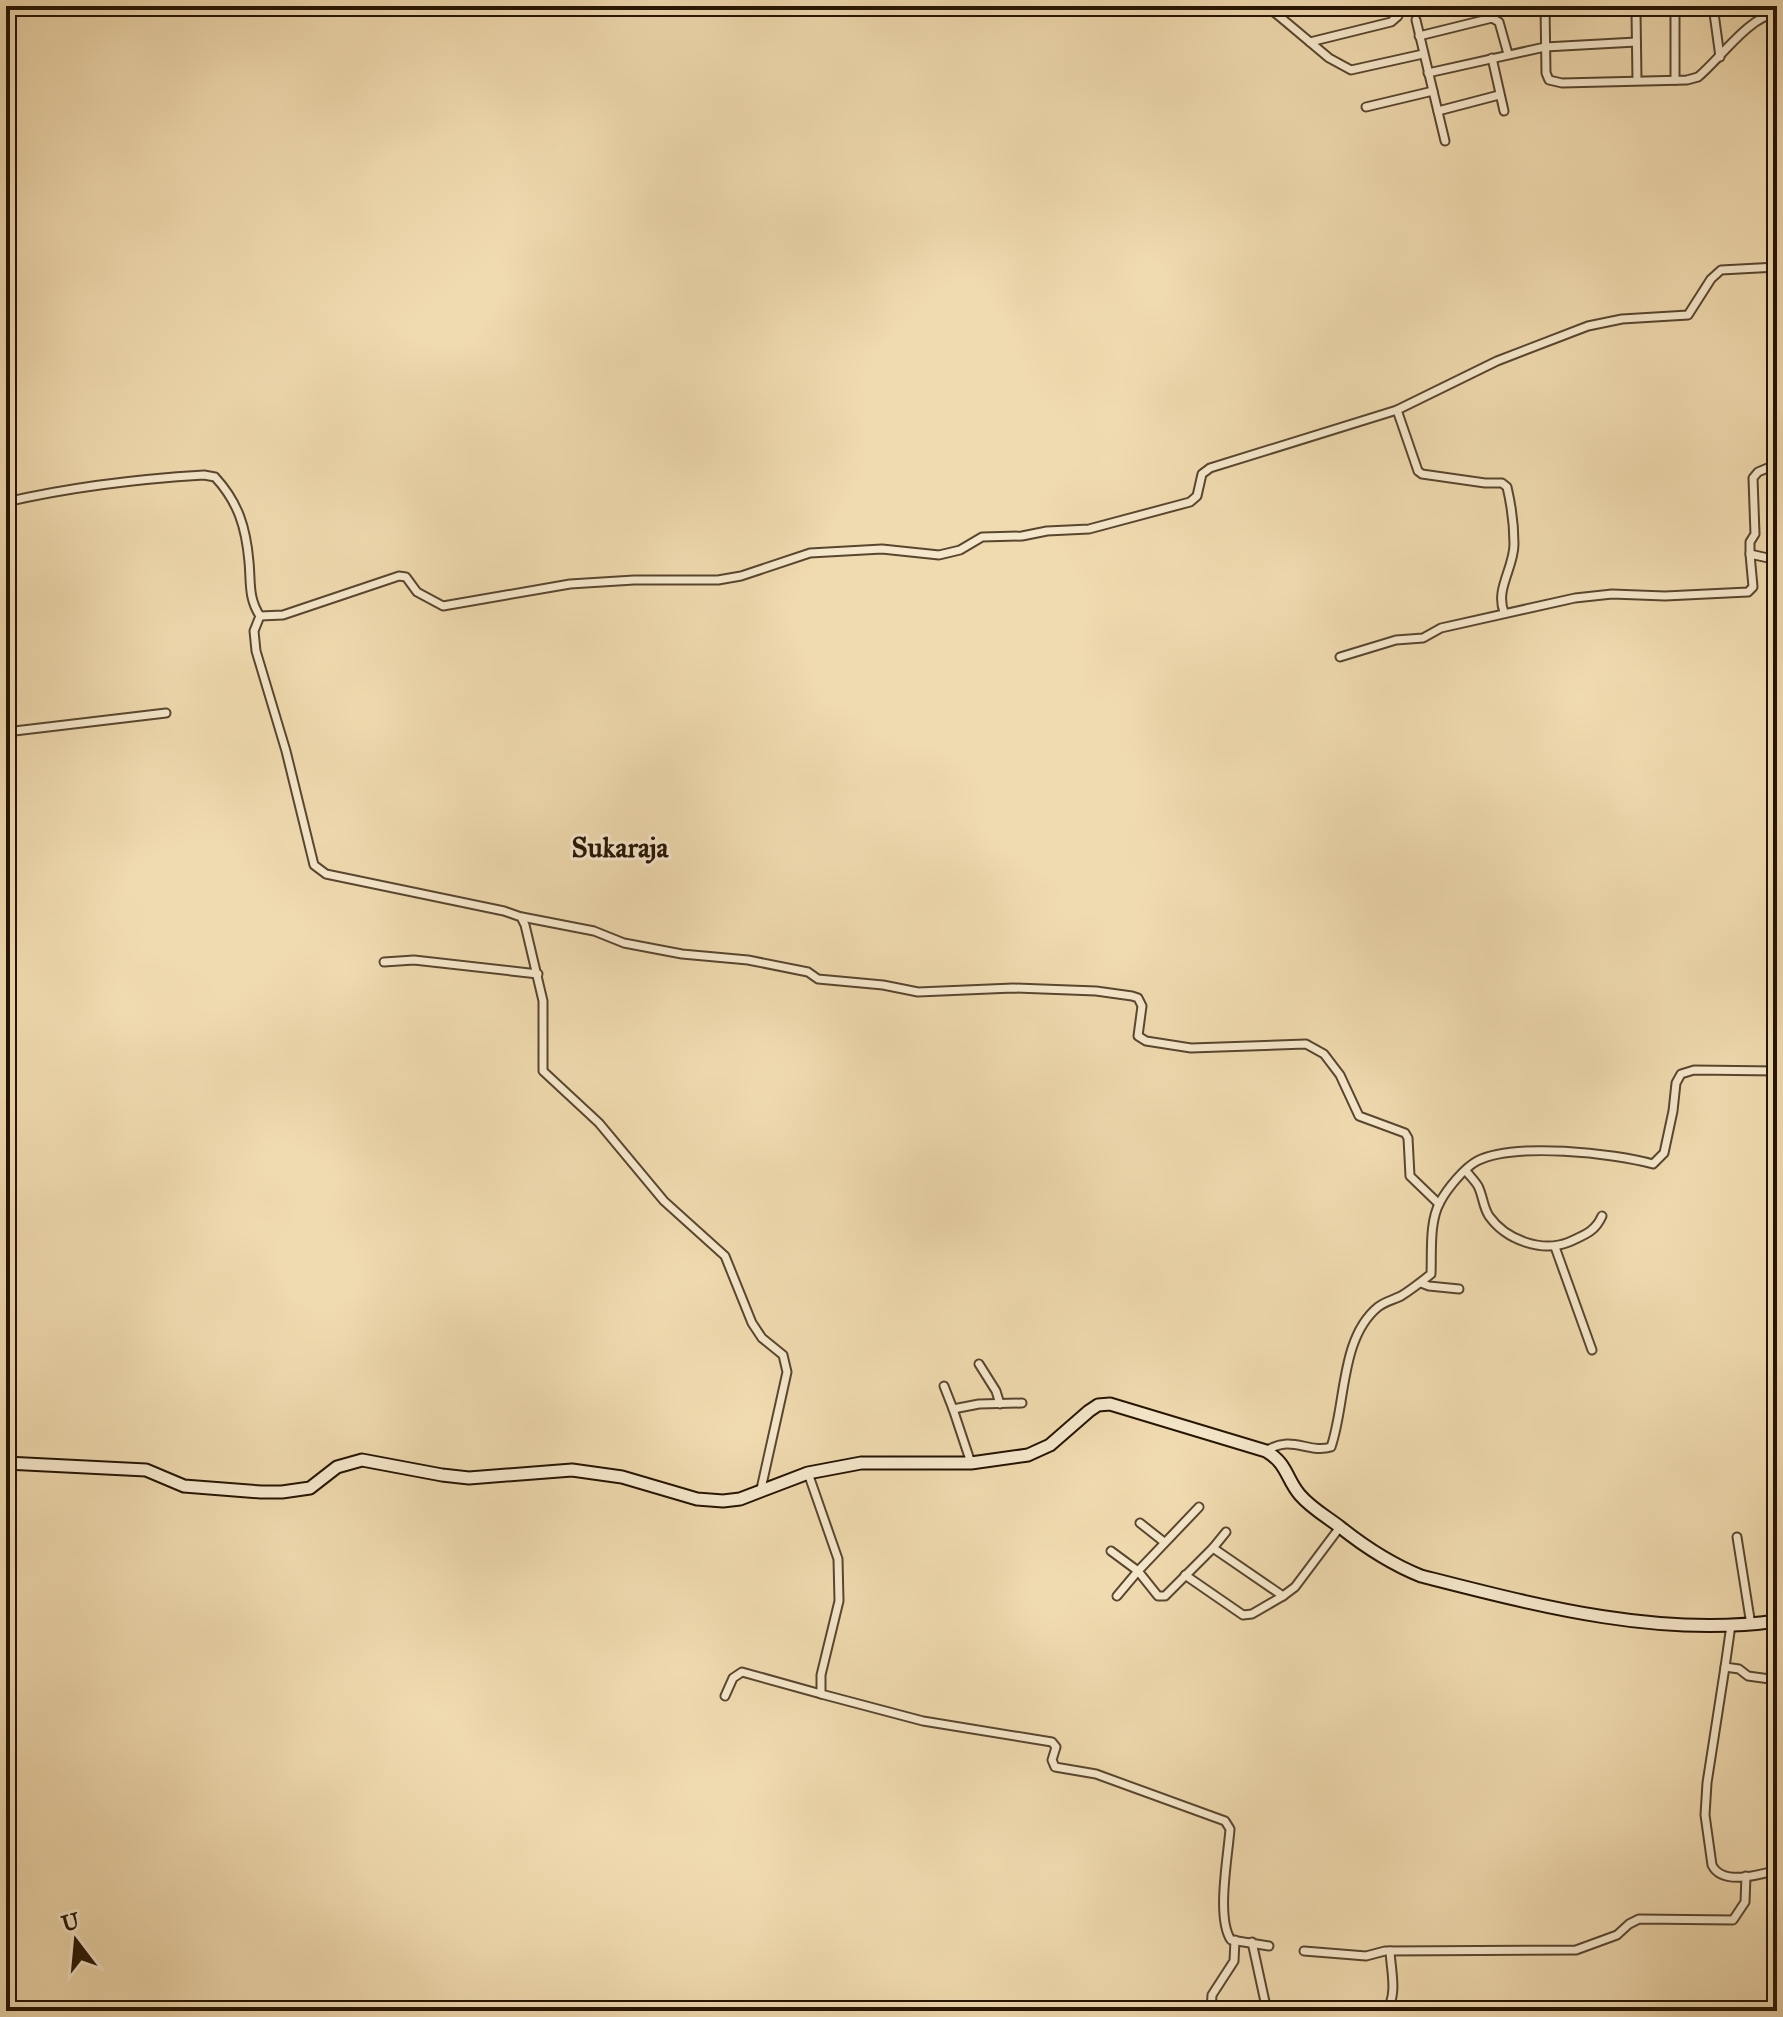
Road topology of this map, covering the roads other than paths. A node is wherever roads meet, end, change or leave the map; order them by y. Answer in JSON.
{"nodes":[{"id":1,"x":1267,"y":6,"type":"edge"},
{"id":2,"x":1300,"y":6,"type":"edge"},
{"id":3,"x":1397,"y":6,"type":"edge"},
{"id":4,"x":1545,"y":6,"type":"edge"},
{"id":5,"x":1633,"y":6,"type":"edge"},
{"id":6,"x":1675,"y":6,"type":"edge"},
{"id":7,"x":1713,"y":6,"type":"edge"},
{"id":8,"x":1275,"y":13,"type":"junction"},
{"id":9,"x":1777,"y":13,"type":"edge"},
{"id":10,"x":1416,"y":20,"type":"dead end"},
{"id":11,"x":1419,"y":36,"type":"junction"},
{"id":12,"x":1310,"y":42,"type":"junction"},
{"id":13,"x":1636,"y":42,"type":"junction"},
{"id":14,"x":1545,"y":47,"type":"junction"},
{"id":15,"x":1423,"y":54,"type":"junction"},
{"id":16,"x":1508,"y":54,"type":"junction"},
{"id":17,"x":1720,"y":57,"type":"junction"},
{"id":18,"x":1492,"y":58,"type":"junction"},
{"id":19,"x":1428,"y":73,"type":"junction"},
{"id":20,"x":1637,"y":80,"type":"junction"},
{"id":21,"x":1675,"y":80,"type":"junction"},
{"id":22,"x":1433,"y":91,"type":"junction"},
{"id":23,"x":1499,"y":95,"type":"junction"},
{"id":24,"x":1366,"y":107,"type":"dead end"},
{"id":25,"x":1438,"y":111,"type":"junction"},
{"id":26,"x":1504,"y":111,"type":"dead end"},
{"id":27,"x":1445,"y":141,"type":"dead end"},
{"id":28,"x":1777,"y":267,"type":"edge"},
{"id":29,"x":1397,"y":410,"type":"junction"},
{"id":30,"x":1777,"y":464,"type":"edge"},
{"id":31,"x":6,"y":502,"type":"edge"},
{"id":32,"x":1750,"y":554,"type":"junction"},
{"id":33,"x":1777,"y":560,"type":"edge"},
{"id":34,"x":1504,"y":612,"type":"junction"},
{"id":35,"x":260,"y":616,"type":"junction"},
{"id":36,"x":1340,"y":657,"type":"dead end"},
{"id":37,"x":166,"y":713,"type":"dead end"},
{"id":38,"x":6,"y":732,"type":"edge"},
{"id":39,"x":521,"y":917,"type":"junction"},
{"id":40,"x":384,"y":962,"type":"dead end"},
{"id":41,"x":538,"y":974,"type":"junction"},
{"id":42,"x":1777,"y":1071,"type":"edge"},
{"id":43,"x":1466,"y":1171,"type":"junction"},
{"id":44,"x":1439,"y":1204,"type":"junction"},
{"id":45,"x":1602,"y":1216,"type":"dead end"},
{"id":46,"x":1555,"y":1247,"type":"junction"},
{"id":47,"x":1421,"y":1283,"type":"junction"},
{"id":48,"x":1459,"y":1289,"type":"dead end"},
{"id":49,"x":1592,"y":1350,"type":"dead end"},
{"id":50,"x":979,"y":1364,"type":"dead end"},
{"id":51,"x":944,"y":1386,"type":"dead end"},
{"id":52,"x":1022,"y":1403,"type":"dead end"},
{"id":53,"x":1000,"y":1404,"type":"junction"},
{"id":54,"x":953,"y":1409,"type":"junction"},
{"id":55,"x":1266,"y":1451,"type":"junction"},
{"id":56,"x":6,"y":1463,"type":"edge"},
{"id":57,"x":971,"y":1463,"type":"junction"},
{"id":58,"x":808,"y":1473,"type":"junction"},
{"id":59,"x":761,"y":1489,"type":"junction"},
{"id":60,"x":1199,"y":1507,"type":"dead end"},
{"id":61,"x":1140,"y":1523,"type":"dead end"},
{"id":62,"x":1340,"y":1527,"type":"junction"},
{"id":63,"x":1226,"y":1532,"type":"dead end"},
{"id":64,"x":1737,"y":1537,"type":"dead end"},
{"id":65,"x":1164,"y":1542,"type":"junction"},
{"id":66,"x":1213,"y":1548,"type":"junction"},
{"id":67,"x":1111,"y":1551,"type":"dead end"},
{"id":68,"x":1138,"y":1571,"type":"junction"},
{"id":69,"x":1185,"y":1575,"type":"junction"},
{"id":70,"x":1117,"y":1596,"type":"dead end"},
{"id":71,"x":1283,"y":1596,"type":"junction"},
{"id":72,"x":1777,"y":1621,"type":"edge"},
{"id":73,"x":1731,"y":1624,"type":"junction"},
{"id":74,"x":1751,"y":1625,"type":"junction"},
{"id":75,"x":1725,"y":1667,"type":"junction"},
{"id":76,"x":1777,"y":1680,"type":"edge"},
{"id":77,"x":821,"y":1694,"type":"junction"},
{"id":78,"x":725,"y":1696,"type":"dead end"},
{"id":79,"x":1777,"y":1870,"type":"edge"},
{"id":80,"x":1746,"y":1877,"type":"junction"},
{"id":81,"x":1235,"y":1940,"type":"junction"},
{"id":82,"x":1252,"y":1942,"type":"junction"},
{"id":83,"x":1269,"y":1946,"type":"dead end"},
{"id":84,"x":1304,"y":1951,"type":"dead end"},
{"id":85,"x":1390,"y":1951,"type":"junction"},
{"id":86,"x":1211,"y":2011,"type":"edge"},
{"id":87,"x":1267,"y":2011,"type":"edge"},
{"id":88,"x":1386,"y":2011,"type":"edge"}],
"edges":[{"from":1,"to":8,"type":"street"},
{"from":2,"to":8,"type":"street"},
{"from":3,"to":12,"type":"street"},
{"from":4,"to":14,"type":"street"},
{"from":5,"to":13,"type":"street"},
{"from":6,"to":21,"type":"street"},
{"from":7,"to":17,"type":"street"},
{"from":8,"to":12,"type":"street"},
{"from":9,"to":17,"type":"street"},
{"from":10,"to":11,"type":"street"},
{"from":11,"to":15,"type":"street"},
{"from":11,"to":16,"type":"street"},
{"from":12,"to":15,"type":"street"},
{"from":13,"to":14,"type":"street"},
{"from":13,"to":20,"type":"street"},
{"from":14,"to":16,"type":"street"},
{"from":14,"to":20,"type":"street"},
{"from":15,"to":19,"type":"street"},
{"from":16,"to":18,"type":"street"},
{"from":17,"to":21,"type":"street"},
{"from":18,"to":19,"type":"street"},
{"from":18,"to":23,"type":"street"},
{"from":19,"to":22,"type":"street"},
{"from":20,"to":21,"type":"street"},
{"from":22,"to":24,"type":"street"},
{"from":22,"to":25,"type":"street"},
{"from":23,"to":25,"type":"street"},
{"from":23,"to":26,"type":"street"},
{"from":25,"to":27,"type":"street"},
{"from":28,"to":29,"type":"street"},
{"from":29,"to":34,"type":"street"},
{"from":29,"to":35,"type":"street"},
{"from":30,"to":32,"type":"street"},
{"from":31,"to":35,"type":"street"},
{"from":32,"to":33,"type":"street"},
{"from":32,"to":34,"type":"street"},
{"from":34,"to":36,"type":"street"},
{"from":35,"to":39,"type":"street"},
{"from":37,"to":38,"type":"street"},
{"from":39,"to":41,"type":"street"},
{"from":39,"to":44,"type":"street"},
{"from":40,"to":41,"type":"street"},
{"from":41,"to":59,"type":"street"},
{"from":42,"to":43,"type":"street"},
{"from":43,"to":44,"type":"street"},
{"from":43,"to":46,"type":"street"},
{"from":44,"to":47,"type":"street"},
{"from":45,"to":46,"type":"street"},
{"from":46,"to":49,"type":"street"},
{"from":47,"to":48,"type":"street"},
{"from":47,"to":55,"type":"street"},
{"from":50,"to":53,"type":"street"},
{"from":51,"to":54,"type":"street"},
{"from":52,"to":53,"type":"street"},
{"from":53,"to":54,"type":"street"},
{"from":54,"to":57,"type":"street"},
{"from":55,"to":57,"type":"main road"},
{"from":55,"to":62,"type":"main road"},
{"from":56,"to":59,"type":"main road"},
{"from":57,"to":58,"type":"main road"},
{"from":58,"to":59,"type":"main road"},
{"from":58,"to":77,"type":"street"},
{"from":60,"to":65,"type":"street"},
{"from":61,"to":65,"type":"street"},
{"from":62,"to":71,"type":"street"},
{"from":62,"to":73,"type":"main road"},
{"from":63,"to":66,"type":"street"},
{"from":64,"to":74,"type":"street"},
{"from":65,"to":68,"type":"street"},
{"from":66,"to":69,"type":"street"},
{"from":66,"to":71,"type":"street"},
{"from":67,"to":68,"type":"street"},
{"from":68,"to":69,"type":"street"},
{"from":68,"to":70,"type":"street"},
{"from":69,"to":71,"type":"street"},
{"from":72,"to":74,"type":"main road"},
{"from":73,"to":74,"type":"main road"},
{"from":73,"to":75,"type":"street"},
{"from":75,"to":76,"type":"street"},
{"from":75,"to":80,"type":"street"},
{"from":77,"to":78,"type":"street"},
{"from":77,"to":81,"type":"street"},
{"from":79,"to":80,"type":"street"},
{"from":80,"to":85,"type":"street"},
{"from":81,"to":82,"type":"street"},
{"from":81,"to":86,"type":"street"},
{"from":82,"to":83,"type":"street"},
{"from":82,"to":87,"type":"street"},
{"from":84,"to":85,"type":"street"},
{"from":85,"to":88,"type":"street"}]}
